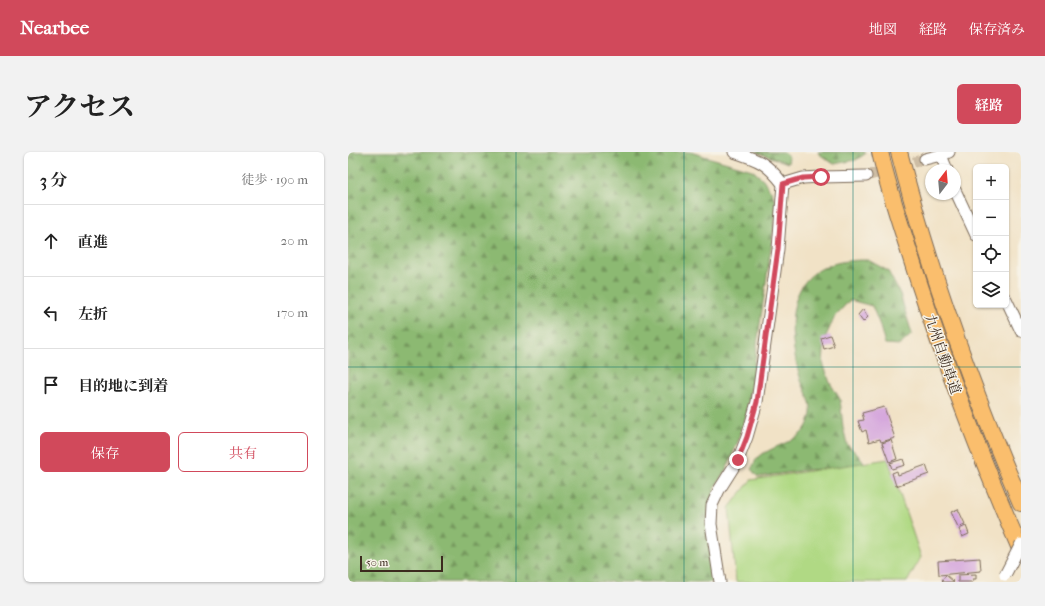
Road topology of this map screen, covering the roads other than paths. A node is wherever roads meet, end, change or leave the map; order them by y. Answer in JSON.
{"nodes":[{"id":1,"x":734,"y":152,"type":"edge"},
{"id":2,"x":880,"y":152,"type":"edge"},
{"id":3,"x":899,"y":152,"type":"edge"},
{"id":4,"x":945,"y":154,"type":"edge"},
{"id":5,"x":925,"y":159,"type":"tunnel mouth"},
{"id":6,"x":946,"y":164,"type":"edge"},
{"id":7,"x":866,"y":176,"type":"tunnel mouth"},
{"id":8,"x":783,"y":184,"type":"junction"},
{"id":9,"x":960,"y":200,"type":"edge"},
{"id":10,"x":973,"y":229,"type":"edge"},
{"id":11,"x":1009,"y":305,"type":"edge"},
{"id":12,"x":1021,"y":331,"type":"edge"},
{"id":13,"x":1021,"y":503,"type":"edge"},
{"id":14,"x":1021,"y":544,"type":"edge"},
{"id":15,"x":1021,"y":551,"type":"edge"},
{"id":16,"x":1003,"y":578,"type":"edge"},
{"id":17,"x":720,"y":582,"type":"edge"}],
"edges":[{"from":1,"to":8,"type":"street"},
{"from":2,"to":15,"type":"highway","name":"九州自動車道"},
{"from":3,"to":13,"type":"highway","name":"九州自動車道"},
{"from":4,"to":5,"type":"street"},
{"from":4,"to":6,"type":"street"},
{"from":7,"to":8,"type":"street"},
{"from":8,"to":17,"type":"street"},
{"from":9,"to":10,"type":"street"},
{"from":11,"to":12,"type":"street"},
{"from":14,"to":16,"type":"street","bridge":true}]}
